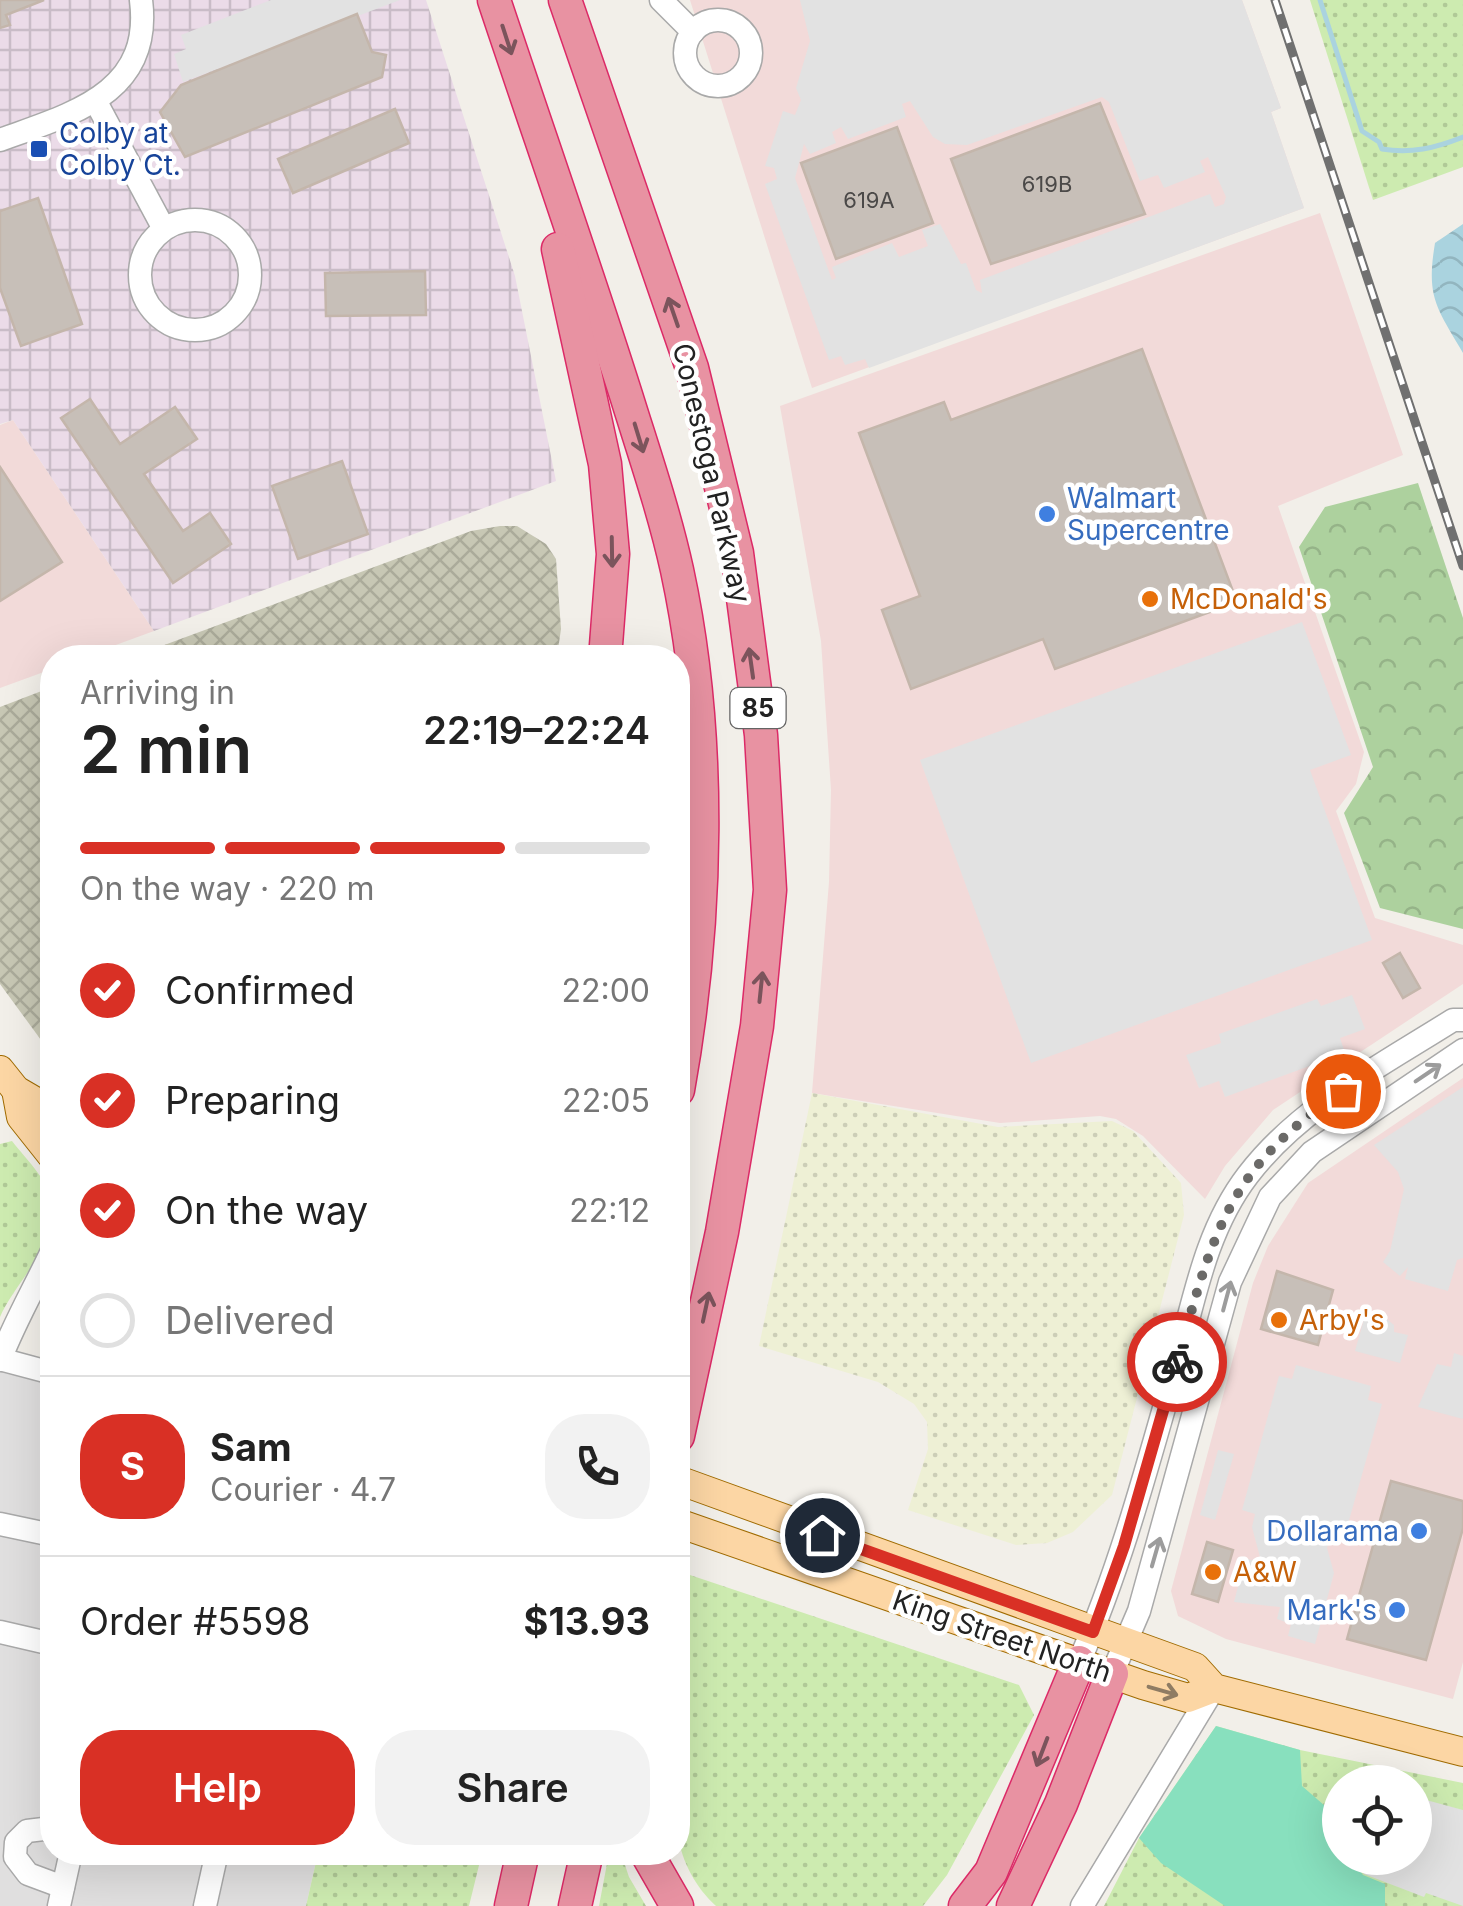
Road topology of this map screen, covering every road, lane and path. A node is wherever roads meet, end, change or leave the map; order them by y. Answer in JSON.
{"nodes":[{"id":1,"x":142,"y":0,"type":"edge"},
{"id":2,"x":494,"y":0,"type":"edge"},
{"id":3,"x":565,"y":0,"type":"edge"},
{"id":4,"x":661,"y":0,"type":"edge"},
{"id":5,"x":693,"y":32,"type":"dead end"},
{"id":6,"x":520,"y":79,"type":"junction"},
{"id":7,"x":96,"y":102,"type":"junction"},
{"id":8,"x":0,"y":140,"type":"edge"},
{"id":9,"x":164,"y":229,"type":"junction"},
{"id":10,"x":606,"y":645,"type":"edge"},
{"id":11,"x":688,"y":645,"type":"edge"},
{"id":12,"x":690,"y":660,"type":"edge"},
{"id":13,"x":690,"y":989,"type":"edge"},
{"id":14,"x":1463,"y":1020,"type":"edge"},
{"id":15,"x":1463,"y":1050,"type":"edge"},
{"id":16,"x":8,"y":1080,"type":"edge"},
{"id":17,"x":40,"y":1103,"type":"edge"},
{"id":18,"x":40,"y":1141,"type":"edge"},
{"id":19,"x":40,"y":1278,"type":"edge"},
{"id":20,"x":0,"y":1359,"type":"edge"},
{"id":21,"x":40,"y":1370,"type":"edge"},
{"id":22,"x":690,"y":1380,"type":"edge"},
{"id":23,"x":690,"y":1484,"type":"edge"},
{"id":24,"x":0,"y":1524,"type":"edge"},
{"id":25,"x":690,"y":1528,"type":"edge"},
{"id":26,"x":40,"y":1532,"type":"edge"},
{"id":27,"x":0,"y":1632,"type":"edge"},
{"id":28,"x":1093,"y":1632,"type":"junction"},
{"id":29,"x":40,"y":1641,"type":"edge"},
{"id":30,"x":1118,"y":1659,"type":"junction"},
{"id":31,"x":1079,"y":1662,"type":"junction"},
{"id":32,"x":1214,"y":1688,"type":"junction"},
{"id":33,"x":1463,"y":1752,"type":"edge"},
{"id":34,"x":40,"y":1829,"type":"edge"},
{"id":35,"x":68,"y":1865,"type":"edge"},
{"id":36,"x":214,"y":1865,"type":"edge"},
{"id":37,"x":519,"y":1865,"type":"edge"},
{"id":38,"x":584,"y":1865,"type":"edge"},
{"id":39,"x":653,"y":1865,"type":"edge"},
{"id":40,"x":61,"y":1896,"type":"edge"},
{"id":41,"x":205,"y":1906,"type":"edge"},
{"id":42,"x":511,"y":1906,"type":"edge"},
{"id":43,"x":575,"y":1906,"type":"edge"},
{"id":44,"x":677,"y":1906,"type":"edge"},
{"id":45,"x":965,"y":1906,"type":"edge"},
{"id":46,"x":1013,"y":1906,"type":"edge"},
{"id":47,"x":1082,"y":1906,"type":"edge"}],
"edges":[{"from":1,"to":7,"type":"street"},
{"from":2,"to":6,"type":"highway","name":"Conestoga Parkway","number":"85","one_way":true},
{"from":22,"to":3,"type":"highway","name":"Conestoga Parkway","number":"85","one_way":true},
{"from":4,"to":5,"type":"street"},
{"from":6,"to":10,"type":"highway","one_way":true},
{"from":6,"to":11,"type":"highway","name":"Conestoga Parkway","number":"85","one_way":true},
{"from":7,"to":8,"type":"street"},
{"from":7,"to":9,"type":"street"},
{"from":9,"to":9,"type":"street"},
{"from":12,"to":13,"type":"highway","name":"Conestoga Parkway","number":"85","one_way":true},
{"from":14,"to":28,"type":"street"},
{"from":30,"to":15,"type":"street","one_way":true},
{"from":16,"to":17,"type":"main road"},
{"from":16,"to":18,"type":"main road"},
{"from":19,"to":20,"type":"street"},
{"from":20,"to":21,"type":"street"},
{"from":23,"to":28,"type":"main road","name":"King Street North"},
{"from":24,"to":26,"type":"street"},
{"from":25,"to":31,"type":"main road","name":"King Street North"},
{"from":27,"to":29,"type":"street"},
{"from":28,"to":30,"type":"main road","name":"King Street North"},
{"from":28,"to":31,"type":"street"},
{"from":30,"to":31,"type":"main road","name":"King Street North"},
{"from":30,"to":32,"type":"main road","name":"King Street North"},
{"from":30,"to":46,"type":"highway"},
{"from":31,"to":45,"type":"highway","one_way":true},
{"from":32,"to":33,"type":"main road","name":"King Street North"},
{"from":32,"to":47,"type":"street"},
{"from":34,"to":40,"type":"street"},
{"from":35,"to":40,"type":"street"},
{"from":36,"to":41,"type":"street"},
{"from":37,"to":42,"type":"highway"},
{"from":38,"to":43,"type":"highway"},
{"from":39,"to":44,"type":"highway"}]}
